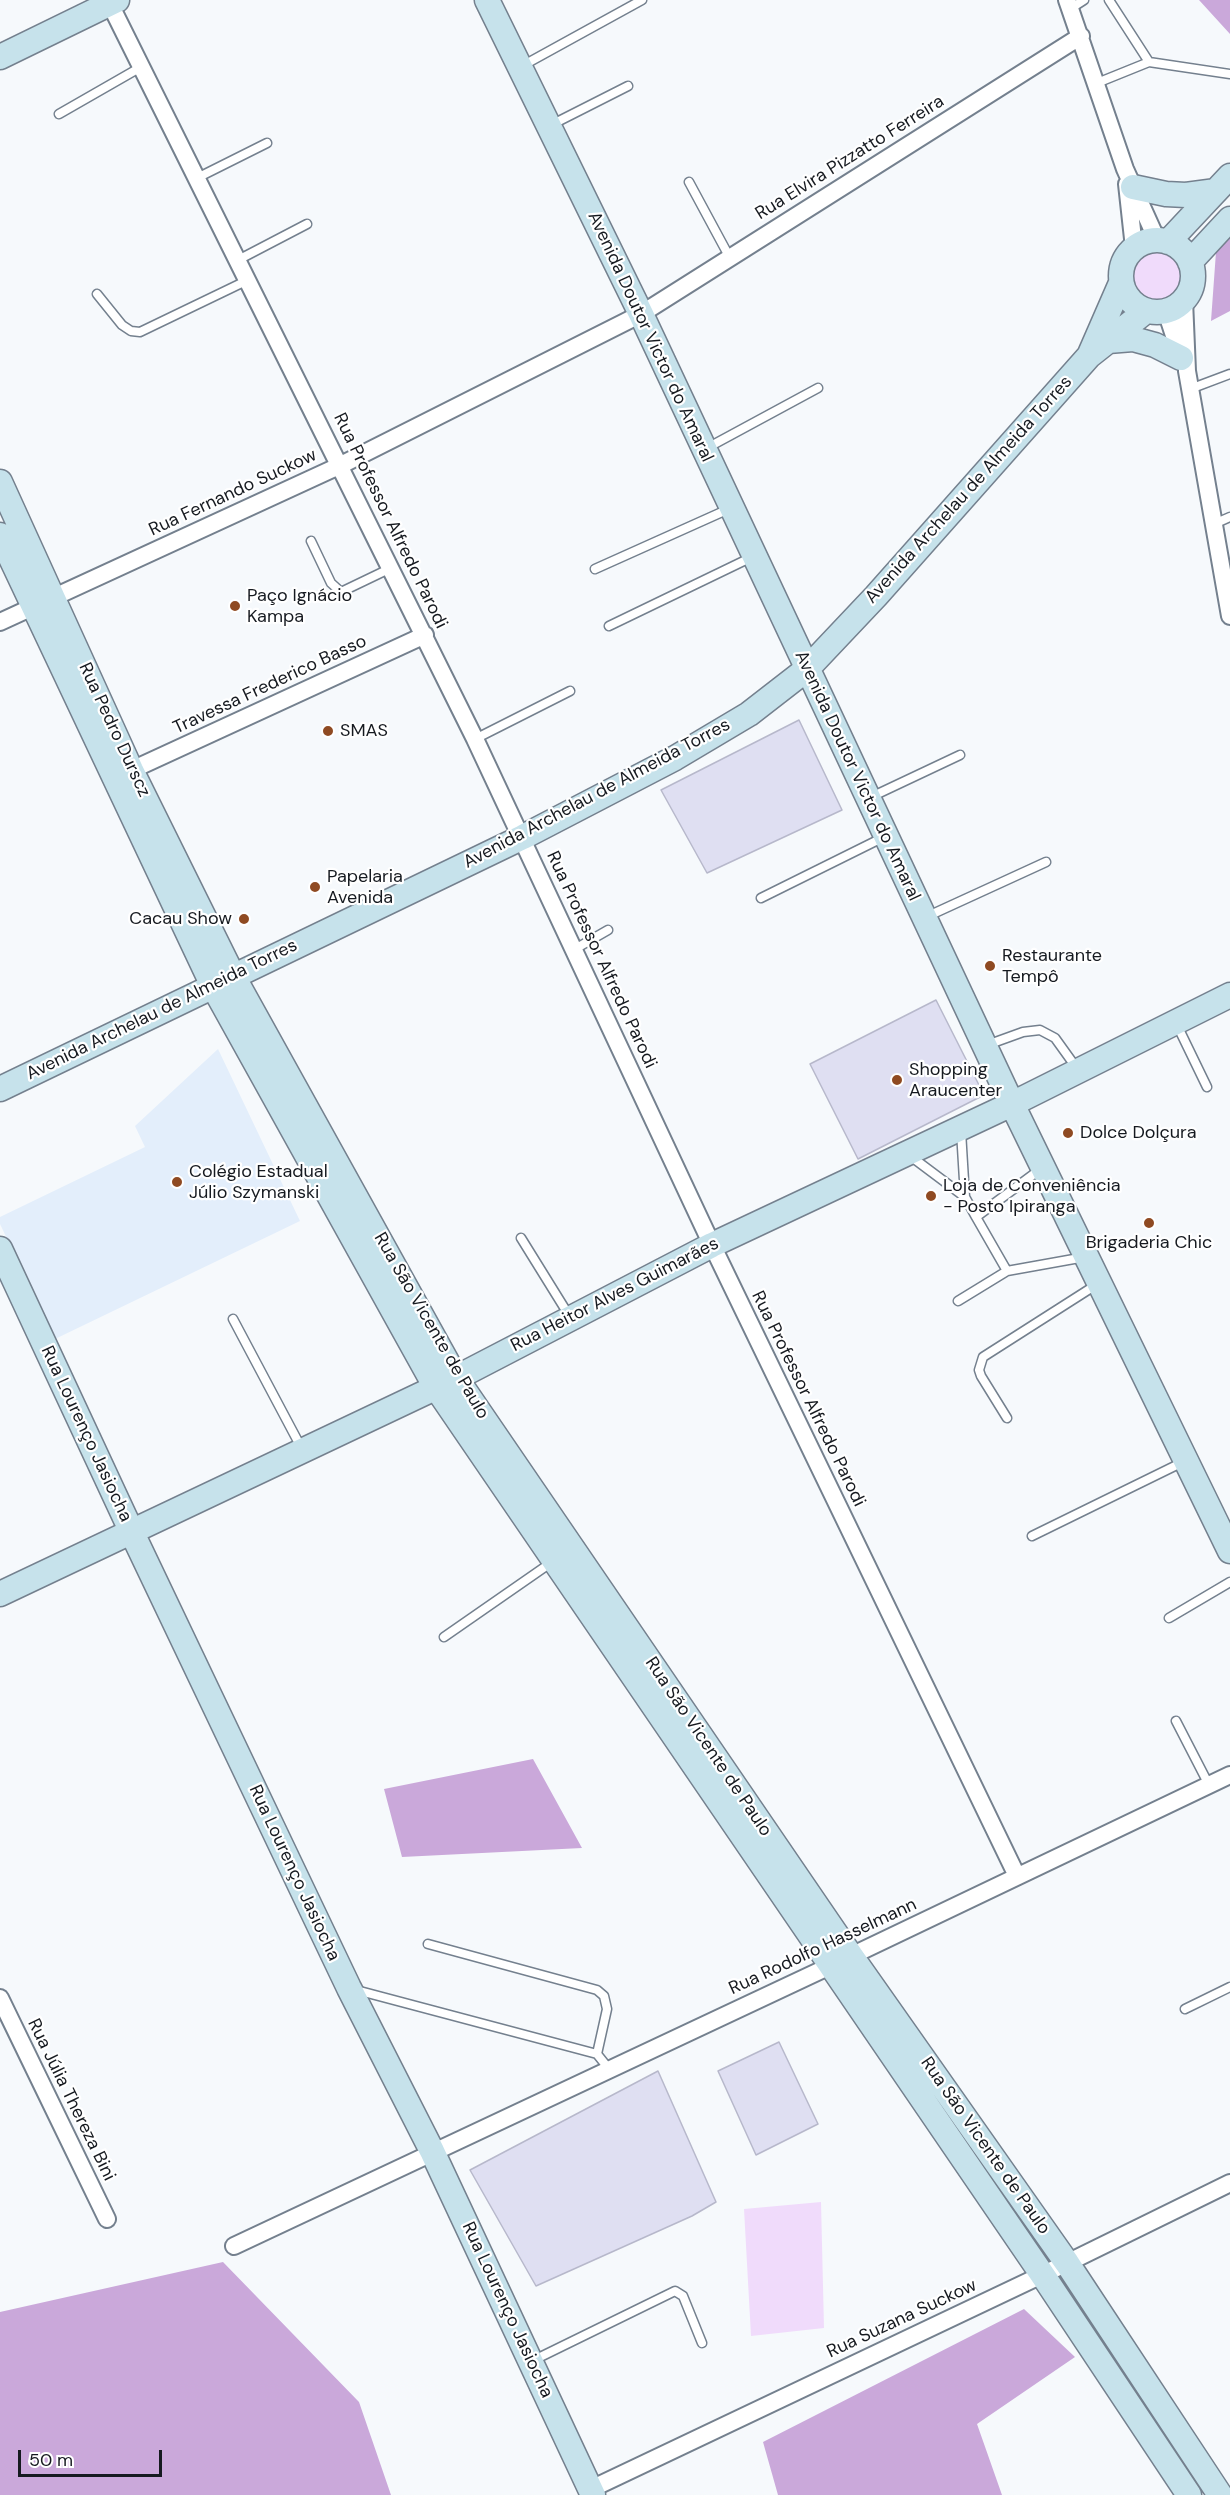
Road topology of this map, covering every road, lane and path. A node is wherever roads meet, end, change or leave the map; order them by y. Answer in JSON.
{"nodes":[{"id":1,"x":487,"y":0,"type":"edge"},
{"id":2,"x":642,"y":0,"type":"edge"},
{"id":3,"x":1109,"y":0,"type":"edge"},
{"id":4,"x":111,"y":1,"type":"edge"},
{"id":5,"x":1074,"y":3,"type":"edge"},
{"id":6,"x":1081,"y":36,"type":"junction"},
{"id":7,"x":0,"y":57,"type":"edge"},
{"id":8,"x":1149,"y":62,"type":"junction"},
{"id":9,"x":141,"y":67,"type":"junction"},
{"id":10,"x":520,"y":67,"type":"junction"},
{"id":11,"x":1230,"y":74,"type":"edge"},
{"id":12,"x":1097,"y":83,"type":"junction"},
{"id":13,"x":628,"y":86,"type":"dead end"},
{"id":14,"x":59,"y":114,"type":"dead end"},
{"id":15,"x":549,"y":126,"type":"junction"},
{"id":16,"x":267,"y":143,"type":"dead end"},
{"id":17,"x":197,"y":178,"type":"junction"},
{"id":18,"x":1129,"y":178,"type":"junction"},
{"id":19,"x":689,"y":182,"type":"dead end"},
{"id":20,"x":1223,"y":183,"type":"edge"},
{"id":21,"x":1230,"y":219,"type":"edge"},
{"id":22,"x":307,"y":224,"type":"dead end"},
{"id":23,"x":1162,"y":241,"type":"junction"},
{"id":24,"x":1134,"y":248,"type":"junction"},
{"id":25,"x":730,"y":258,"type":"junction"},
{"id":26,"x":238,"y":260,"type":"junction"},
{"id":27,"x":1190,"y":262,"type":"junction"},
{"id":28,"x":248,"y":280,"type":"junction"},
{"id":29,"x":1121,"y":283,"type":"junction"},
{"id":30,"x":97,"y":294,"type":"dead end"},
{"id":31,"x":1165,"y":307,"type":"junction"},
{"id":32,"x":641,"y":314,"type":"junction"},
{"id":33,"x":1108,"y":341,"type":"junction"},
{"id":34,"x":1089,"y":356,"type":"junction"},
{"id":35,"x":1184,"y":365,"type":"junction"},
{"id":36,"x":1230,"y":374,"type":"edge"},
{"id":37,"x":818,"y":388,"type":"dead end"},
{"id":38,"x":1190,"y":389,"type":"junction"},
{"id":39,"x":704,"y":450,"type":"junction"},
{"id":40,"x":341,"y":465,"type":"junction"},
{"id":41,"x":0,"y":482,"type":"edge"},
{"id":42,"x":731,"y":508,"type":"junction"},
{"id":43,"x":1230,"y":517,"type":"edge"},
{"id":44,"x":1214,"y":524,"type":"junction"},
{"id":45,"x":0,"y":535,"type":"edge"},
{"id":46,"x":311,"y":541,"type":"dead end"},
{"id":47,"x":754,"y":556,"type":"junction"},
{"id":48,"x":392,"y":568,"type":"junction"},
{"id":49,"x":595,"y":569,"type":"dead end"},
{"id":50,"x":44,"y":601,"type":"junction"},
{"id":51,"x":1230,"y":616,"type":"edge"},
{"id":52,"x":0,"y":622,"type":"edge"},
{"id":53,"x":609,"y":626,"type":"dead end"},
{"id":54,"x":425,"y":635,"type":"junction"},
{"id":55,"x":807,"y":669,"type":"junction"},
{"id":56,"x":570,"y":691,"type":"dead end"},
{"id":57,"x":475,"y":739,"type":"junction"},
{"id":58,"x":960,"y":754,"type":"dead end"},
{"id":59,"x":123,"y":774,"type":"junction"},
{"id":60,"x":868,"y":799,"type":"junction"},
{"id":61,"x":523,"y":837,"type":"junction"},
{"id":62,"x":886,"y":837,"type":"junction"},
{"id":63,"x":1046,"y":862,"type":"dead end"},
{"id":64,"x":761,"y":898,"type":"dead end"},
{"id":65,"x":924,"y":918,"type":"junction"},
{"id":66,"x":608,"y":930,"type":"dead end"},
{"id":67,"x":574,"y":949,"type":"junction"},
{"id":68,"x":223,"y":981,"type":"junction"},
{"id":69,"x":1230,"y":995,"type":"edge"},
{"id":70,"x":1175,"y":1022,"type":"junction"},
{"id":71,"x":984,"y":1046,"type":"junction"},
{"id":72,"x":1078,"y":1070,"type":"junction"},
{"id":73,"x":1207,"y":1088,"type":"dead end"},
{"id":74,"x":0,"y":1089,"type":"edge"},
{"id":75,"x":1012,"y":1104,"type":"junction"},
{"id":76,"x":961,"y":1127,"type":"junction"},
{"id":77,"x":906,"y":1153,"type":"junction"},
{"id":78,"x":1043,"y":1167,"type":"junction"},
{"id":79,"x":965,"y":1197,"type":"junction"},
{"id":80,"x":976,"y":1217,"type":"junction"},
{"id":81,"x":521,"y":1238,"type":"dead end"},
{"id":82,"x":712,"y":1245,"type":"junction"},
{"id":83,"x":0,"y":1249,"type":"edge"},
{"id":84,"x":1087,"y":1257,"type":"junction"},
{"id":85,"x":1007,"y":1270,"type":"junction"},
{"id":86,"x":1099,"y":1282,"type":"junction"},
{"id":87,"x":957,"y":1301,"type":"dead end"},
{"id":88,"x":570,"y":1318,"type":"junction"},
{"id":89,"x":233,"y":1319,"type":"dead end"},
{"id":90,"x":446,"y":1382,"type":"junction"},
{"id":91,"x":1007,"y":1418,"type":"dead end"},
{"id":92,"x":302,"y":1449,"type":"junction"},
{"id":93,"x":1186,"y":1461,"type":"junction"},
{"id":94,"x":131,"y":1530,"type":"junction"},
{"id":95,"x":1032,"y":1536,"type":"dead end"},
{"id":96,"x":1230,"y":1551,"type":"edge"},
{"id":97,"x":554,"y":1560,"type":"junction"},
{"id":98,"x":1230,"y":1582,"type":"edge"},
{"id":99,"x":0,"y":1594,"type":"edge"},
{"id":100,"x":1169,"y":1618,"type":"dead end"},
{"id":101,"x":444,"y":1637,"type":"dead end"},
{"id":102,"x":1176,"y":1721,"type":"dead end"},
{"id":103,"x":1230,"y":1774,"type":"edge"},
{"id":104,"x":1209,"y":1785,"type":"junction"},
{"id":105,"x":1017,"y":1876,"type":"junction"},
{"id":106,"x":428,"y":1944,"type":"dead end"},
{"id":107,"x":841,"y":1961,"type":"junction"},
{"id":108,"x":1230,"y":1987,"type":"edge"},
{"id":109,"x":350,"y":1989,"type":"junction"},
{"id":110,"x":0,"y":1998,"type":"edge"},
{"id":111,"x":1185,"y":2009,"type":"dead end"},
{"id":112,"x":597,"y":2054,"type":"junction"},
{"id":113,"x":609,"y":2069,"type":"junction"},
{"id":114,"x":432,"y":2151,"type":"junction"},
{"id":115,"x":1230,"y":2183,"type":"edge"},
{"id":116,"x":106,"y":2219,"type":"dead end"},
{"id":117,"x":234,"y":2246,"type":"dead end"},
{"id":118,"x":1067,"y":2263,"type":"junction"},
{"id":119,"x":1042,"y":2274,"type":"junction"},
{"id":120,"x":1112,"y":2331,"type":"junction"},
{"id":121,"x":702,"y":2343,"type":"dead end"},
{"id":122,"x":1089,"y":2345,"type":"junction"},
{"id":123,"x":531,"y":2362,"type":"junction"},
{"id":124,"x":592,"y":2492,"type":"edge"},
{"id":125,"x":1189,"y":2495,"type":"edge"},
{"id":126,"x":1220,"y":2495,"type":"edge"}],
"edges":[{"from":1,"to":10,"type":"main road","name":"Avenida Doutor Victor do Amaral"},
{"from":2,"to":10,"type":"lane"},
{"from":3,"to":8,"type":"lane"},
{"from":4,"to":7,"type":"main road"},
{"from":4,"to":9,"type":"street","name":"Rua Professor Alfredo Parodi"},
{"from":5,"to":6,"type":"street"},
{"from":6,"to":12,"type":"street"},
{"from":6,"to":25,"type":"street","name":"Rua Elvira Pizzatto Ferreira"},
{"from":8,"to":11,"type":"lane"},
{"from":8,"to":12,"type":"lane"},
{"from":9,"to":14,"type":"lane"},
{"from":9,"to":17,"type":"street","name":"Rua Professor Alfredo Parodi"},
{"from":10,"to":15,"type":"main road","name":"Avenida Doutor Victor do Amaral"},
{"from":12,"to":18,"type":"street"},
{"from":13,"to":15,"type":"lane"},
{"from":15,"to":32,"type":"main road","name":"Avenida Doutor Victor do Amaral"},
{"from":16,"to":17,"type":"lane"},
{"from":17,"to":26,"type":"street","name":"Rua Professor Alfredo Parodi"},
{"from":18,"to":20,"type":"main road"},
{"from":18,"to":23,"type":"street"},
{"from":18,"to":24,"type":"street"},
{"from":19,"to":25,"type":"lane"},
{"from":20,"to":23,"type":"main road"},
{"from":21,"to":27,"type":"main road"},
{"from":22,"to":26,"type":"lane"},
{"from":23,"to":24,"type":"main road"},
{"from":23,"to":27,"type":"main road"},
{"from":24,"to":29,"type":"main road"},
{"from":25,"to":32,"type":"street","name":"Rua Elvira Pizzatto Ferreira"},
{"from":26,"to":28,"type":"street","name":"Rua Professor Alfredo Parodi"},
{"from":27,"to":31,"type":"main road"},
{"from":28,"to":30,"type":"lane"},
{"from":28,"to":40,"type":"street","name":"Rua Professor Alfredo Parodi"},
{"from":29,"to":31,"type":"main road"},
{"from":29,"to":34,"type":"main road","name":"Avenida Archelau de Almeida Torres"},
{"from":31,"to":33,"type":"main road","name":"Avenida Archelau de Almeida Torres"},
{"from":31,"to":35,"type":"street"},
{"from":32,"to":39,"type":"main road","name":"Avenida Doutor Victor do Amaral"},
{"from":32,"to":40,"type":"street","name":"Rua Fernando Suckow"},
{"from":33,"to":34,"type":"main road","name":"Avenida Archelau de Almeida Torres"},
{"from":33,"to":35,"type":"main road"},
{"from":34,"to":55,"type":"main road","name":"Avenida Archelau de Almeida Torres"},
{"from":35,"to":38,"type":"street"},
{"from":36,"to":38,"type":"lane"},
{"from":37,"to":39,"type":"lane"},
{"from":38,"to":44,"type":"street"},
{"from":39,"to":42,"type":"main road","name":"Avenida Doutor Victor do Amaral"},
{"from":40,"to":48,"type":"street","name":"Rua Professor Alfredo Parodi"},
{"from":40,"to":50,"type":"street","name":"Rua Fernando Suckow"},
{"from":41,"to":50,"type":"main road","name":"Rua Pedro Durscz"},
{"from":42,"to":47,"type":"main road","name":"Avenida Doutor Victor do Amaral"},
{"from":42,"to":49,"type":"lane"},
{"from":43,"to":44,"type":"lane"},
{"from":44,"to":51,"type":"street"},
{"from":45,"to":50,"type":"main road","name":"Rua Pedro Durscz"},
{"from":46,"to":48,"type":"lane"},
{"from":47,"to":53,"type":"lane"},
{"from":47,"to":55,"type":"main road","name":"Avenida Doutor Victor do Amaral"},
{"from":48,"to":54,"type":"street","name":"Rua Professor Alfredo Parodi"},
{"from":50,"to":52,"type":"street","name":"Rua Fernando Suckow"},
{"from":50,"to":59,"type":"main road","name":"Rua Pedro Durscz"},
{"from":54,"to":57,"type":"street","name":"Rua Professor Alfredo Parodi"},
{"from":54,"to":59,"type":"street","name":"Travessa Frederico Basso"},
{"from":55,"to":60,"type":"main road","name":"Avenida Doutor Victor do Amaral"},
{"from":55,"to":61,"type":"main road","name":"Avenida Archelau de Almeida Torres"},
{"from":56,"to":57,"type":"lane"},
{"from":57,"to":61,"type":"street","name":"Rua Professor Alfredo Parodi"},
{"from":58,"to":60,"type":"lane"},
{"from":59,"to":68,"type":"main road","name":"Rua Pedro Durscz"},
{"from":60,"to":62,"type":"main road","name":"Avenida Doutor Victor do Amaral"},
{"from":61,"to":67,"type":"street","name":"Rua Professor Alfredo Parodi"},
{"from":61,"to":68,"type":"main road","name":"Avenida Archelau de Almeida Torres"},
{"from":62,"to":64,"type":"lane"},
{"from":62,"to":65,"type":"main road","name":"Avenida Doutor Victor do Amaral"},
{"from":63,"to":65,"type":"lane"},
{"from":65,"to":71,"type":"main road","name":"Avenida Doutor Victor do Amaral"},
{"from":66,"to":67,"type":"lane"},
{"from":67,"to":82,"type":"street","name":"Rua Professor Alfredo Parodi"},
{"from":68,"to":74,"type":"main road","name":"Avenida Archelau de Almeida Torres"},
{"from":68,"to":90,"type":"main road","name":"Rua São Vicente de Paulo"},
{"from":69,"to":70,"type":"main road","name":"Rua Heitor Alves Guimarães"},
{"from":70,"to":72,"type":"main road","name":"Rua Heitor Alves Guimarães"},
{"from":70,"to":73,"type":"lane"},
{"from":71,"to":72,"type":"lane"},
{"from":71,"to":75,"type":"main road","name":"Avenida Doutor Victor do Amaral"},
{"from":72,"to":75,"type":"main road","name":"Rua Heitor Alves Guimarães"},
{"from":75,"to":76,"type":"main road","name":"Rua Heitor Alves Guimarães"},
{"from":75,"to":78,"type":"main road","name":"Avenida Doutor Victor do Amaral"},
{"from":76,"to":77,"type":"main road","name":"Rua Heitor Alves Guimarães"},
{"from":76,"to":79,"type":"lane"},
{"from":77,"to":79,"type":"lane"},
{"from":77,"to":82,"type":"main road","name":"Rua Heitor Alves Guimarães"},
{"from":78,"to":80,"type":"lane"},
{"from":78,"to":84,"type":"main road","name":"Avenida Doutor Victor do Amaral"},
{"from":79,"to":80,"type":"lane"},
{"from":80,"to":85,"type":"lane"},
{"from":81,"to":88,"type":"lane"},
{"from":82,"to":88,"type":"main road","name":"Rua Heitor Alves Guimarães"},
{"from":82,"to":105,"type":"street","name":"Rua Professor Alfredo Parodi"},
{"from":83,"to":94,"type":"main road","name":"Rua Lourenço Jasiocha"},
{"from":84,"to":85,"type":"lane"},
{"from":84,"to":86,"type":"main road","name":"Avenida Doutor Victor do Amaral"},
{"from":85,"to":87,"type":"lane"},
{"from":86,"to":91,"type":"lane"},
{"from":86,"to":93,"type":"main road","name":"Avenida Doutor Victor do Amaral"},
{"from":88,"to":90,"type":"main road","name":"Rua Heitor Alves Guimarães"},
{"from":89,"to":92,"type":"lane"},
{"from":90,"to":92,"type":"main road","name":"Rua Heitor Alves Guimarães"},
{"from":90,"to":97,"type":"main road","name":"Rua São Vicente de Paulo"},
{"from":90,"to":107,"type":"main road","name":"Rua São Vicente de Paulo"},
{"from":92,"to":94,"type":"main road","name":"Rua Heitor Alves Guimarães"},
{"from":93,"to":95,"type":"lane"},
{"from":93,"to":96,"type":"main road","name":"Avenida Doutor Victor do Amaral"},
{"from":94,"to":99,"type":"main road","name":"Rua Heitor Alves Guimarães"},
{"from":94,"to":109,"type":"main road","name":"Rua Lourenço Jasiocha"},
{"from":97,"to":101,"type":"lane"},
{"from":97,"to":107,"type":"main road","name":"Rua São Vicente de Paulo"},
{"from":98,"to":100,"type":"lane"},
{"from":102,"to":104,"type":"lane"},
{"from":103,"to":104,"type":"street","name":"Rua Rodolfo Hasselmann"},
{"from":104,"to":105,"type":"street","name":"Rua Rodolfo Hasselmann"},
{"from":105,"to":107,"type":"street","name":"Rua Rodolfo Hasselmann"},
{"from":106,"to":112,"type":"lane"},
{"from":107,"to":113,"type":"street","name":"Rua Rodolfo Hasselmann"},
{"from":107,"to":118,"type":"main road","name":"Rua São Vicente de Paulo"},
{"from":107,"to":119,"type":"main road","name":"Rua São Vicente de Paulo"},
{"from":108,"to":111,"type":"lane"},
{"from":109,"to":112,"type":"lane"},
{"from":109,"to":114,"type":"main road","name":"Rua Lourenço Jasiocha"},
{"from":110,"to":116,"type":"street","name":"Rua Júlia Thereza Bini"},
{"from":112,"to":113,"type":"lane"},
{"from":113,"to":114,"type":"street","name":"Rua Rodolfo Hasselmann"},
{"from":114,"to":117,"type":"street","name":"Rua Rodolfo Hasselmann"},
{"from":114,"to":123,"type":"main road","name":"Rua Lourenço Jasiocha"},
{"from":115,"to":118,"type":"street","name":"Rua Suzana Suckow"},
{"from":118,"to":119,"type":"street","name":"Rua Suzana Suckow"},
{"from":118,"to":120,"type":"main road","name":"Rua São Vicente de Paulo"},
{"from":119,"to":122,"type":"main road","name":"Rua São Vicente de Paulo"},
{"from":119,"to":124,"type":"street","name":"Rua Suzana Suckow"},
{"from":120,"to":122,"type":"main road"},
{"from":120,"to":126,"type":"main road","name":"Rua São Vicente de Paulo"},
{"from":121,"to":123,"type":"lane"},
{"from":122,"to":125,"type":"main road","name":"Rua São Vicente de Paulo"},
{"from":123,"to":124,"type":"main road","name":"Rua Lourenço Jasiocha"}]}
